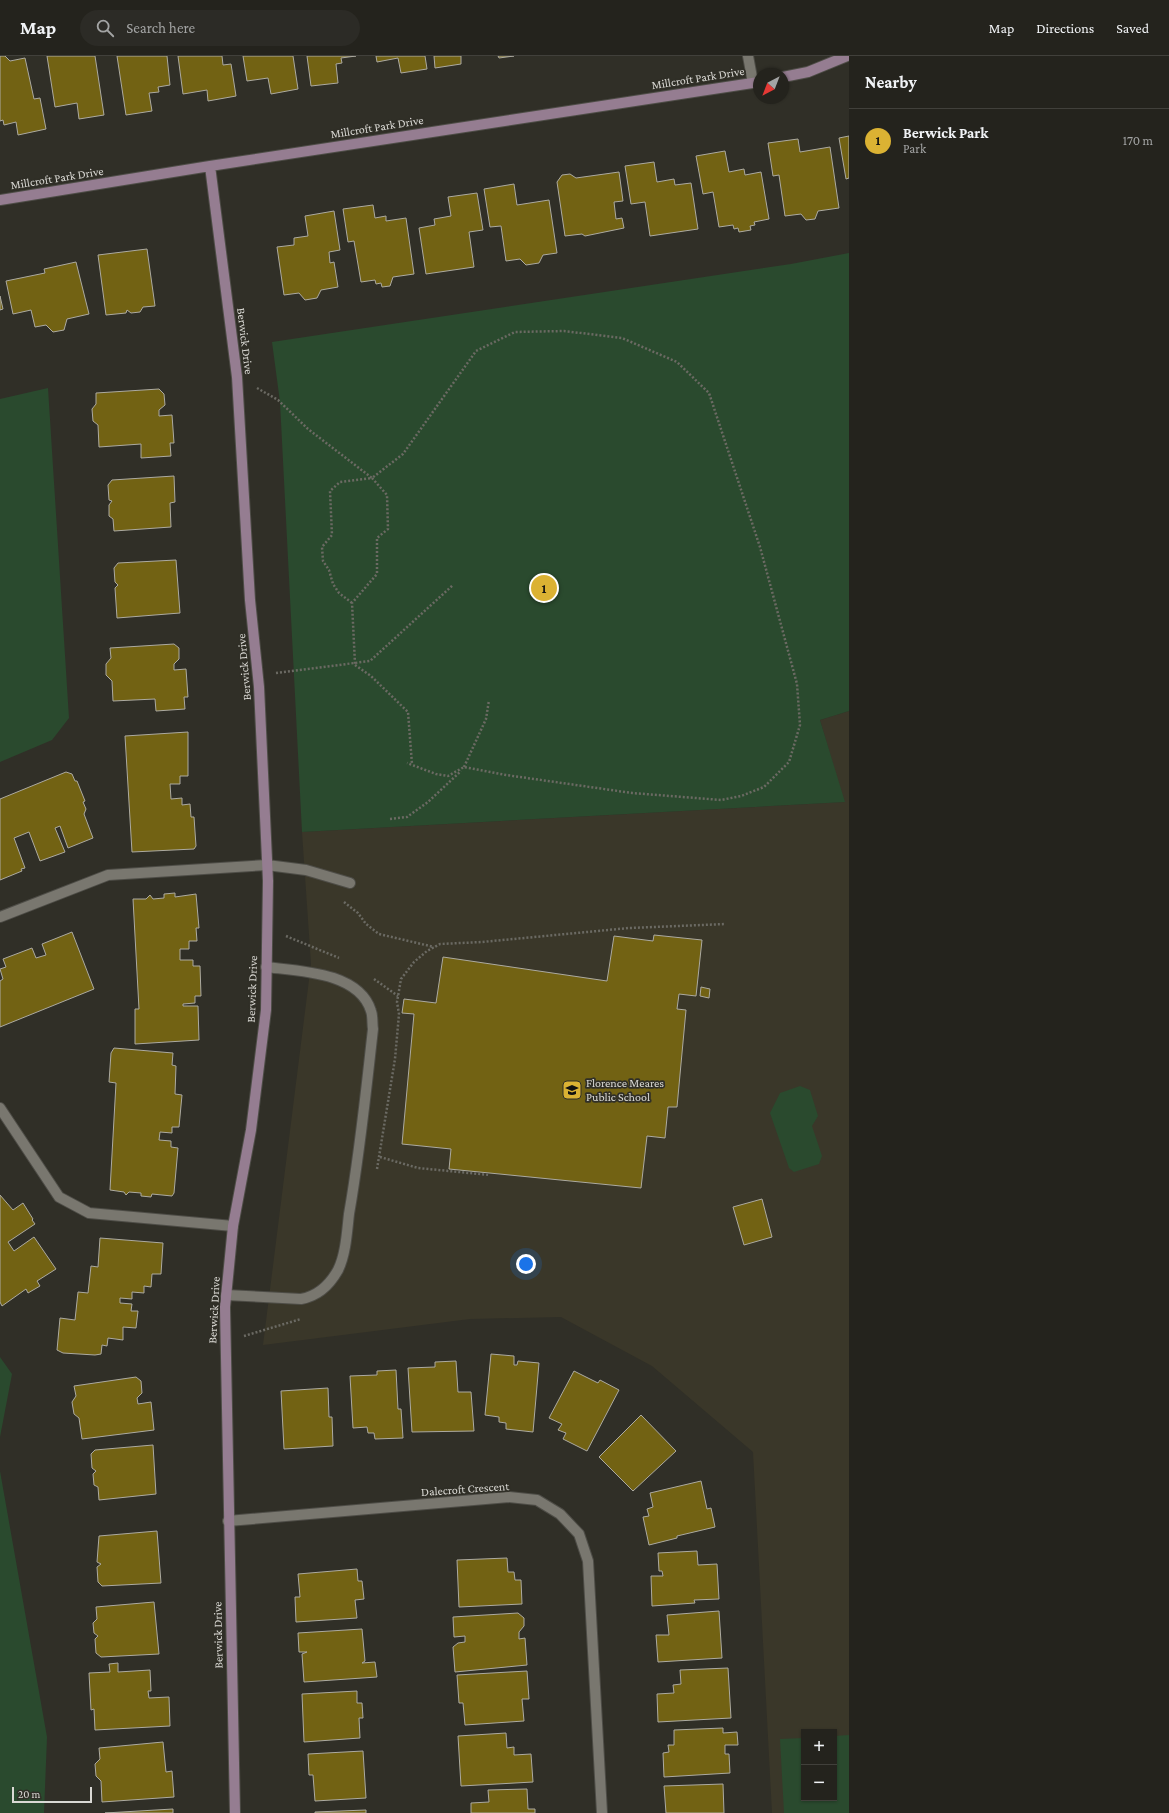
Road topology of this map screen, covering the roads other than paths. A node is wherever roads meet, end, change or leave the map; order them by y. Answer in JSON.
{"nodes":[{"id":1,"x":748,"y":56,"type":"edge"},
{"id":2,"x":847,"y":56,"type":"edge"},
{"id":3,"x":753,"y":73,"type":"edge"},
{"id":4,"x":789,"y":76,"type":"edge"},
{"id":5,"x":753,"y":83,"type":"edge"},
{"id":6,"x":210,"y":166,"type":"junction"},
{"id":7,"x":0,"y":200,"type":"edge"},
{"id":8,"x":267,"y":865,"type":"junction"},
{"id":9,"x":350,"y":883,"type":"dead end"},
{"id":10,"x":0,"y":917,"type":"edge"},
{"id":11,"x":266,"y":967,"type":"junction"},
{"id":12,"x":0,"y":1108,"type":"edge"},
{"id":13,"x":233,"y":1226,"type":"junction"},
{"id":14,"x":226,"y":1295,"type":"junction"},
{"id":15,"x":228,"y":1521,"type":"junction"},
{"id":16,"x":235,"y":1813,"type":"edge"},
{"id":17,"x":602,"y":1813,"type":"edge"}],
"edges":[{"from":1,"to":3,"type":"street"},
{"from":2,"to":4,"type":"street"},
{"from":5,"to":6,"type":"street","name":"Millcroft Park Drive"},
{"from":6,"to":7,"type":"street","name":"Millcroft Park Drive"},
{"from":6,"to":8,"type":"street","name":"Berwick Drive"},
{"from":8,"to":9,"type":"street"},
{"from":8,"to":10,"type":"street"},
{"from":8,"to":11,"type":"street","name":"Berwick Drive"},
{"from":11,"to":13,"type":"street","name":"Berwick Drive"},
{"from":11,"to":14,"type":"street"},
{"from":12,"to":13,"type":"street"},
{"from":13,"to":14,"type":"street","name":"Berwick Drive"},
{"from":14,"to":15,"type":"street","name":"Berwick Drive"},
{"from":15,"to":16,"type":"street","name":"Berwick Drive"},
{"from":15,"to":17,"type":"street","name":"Dalecroft Crescent"}]}
